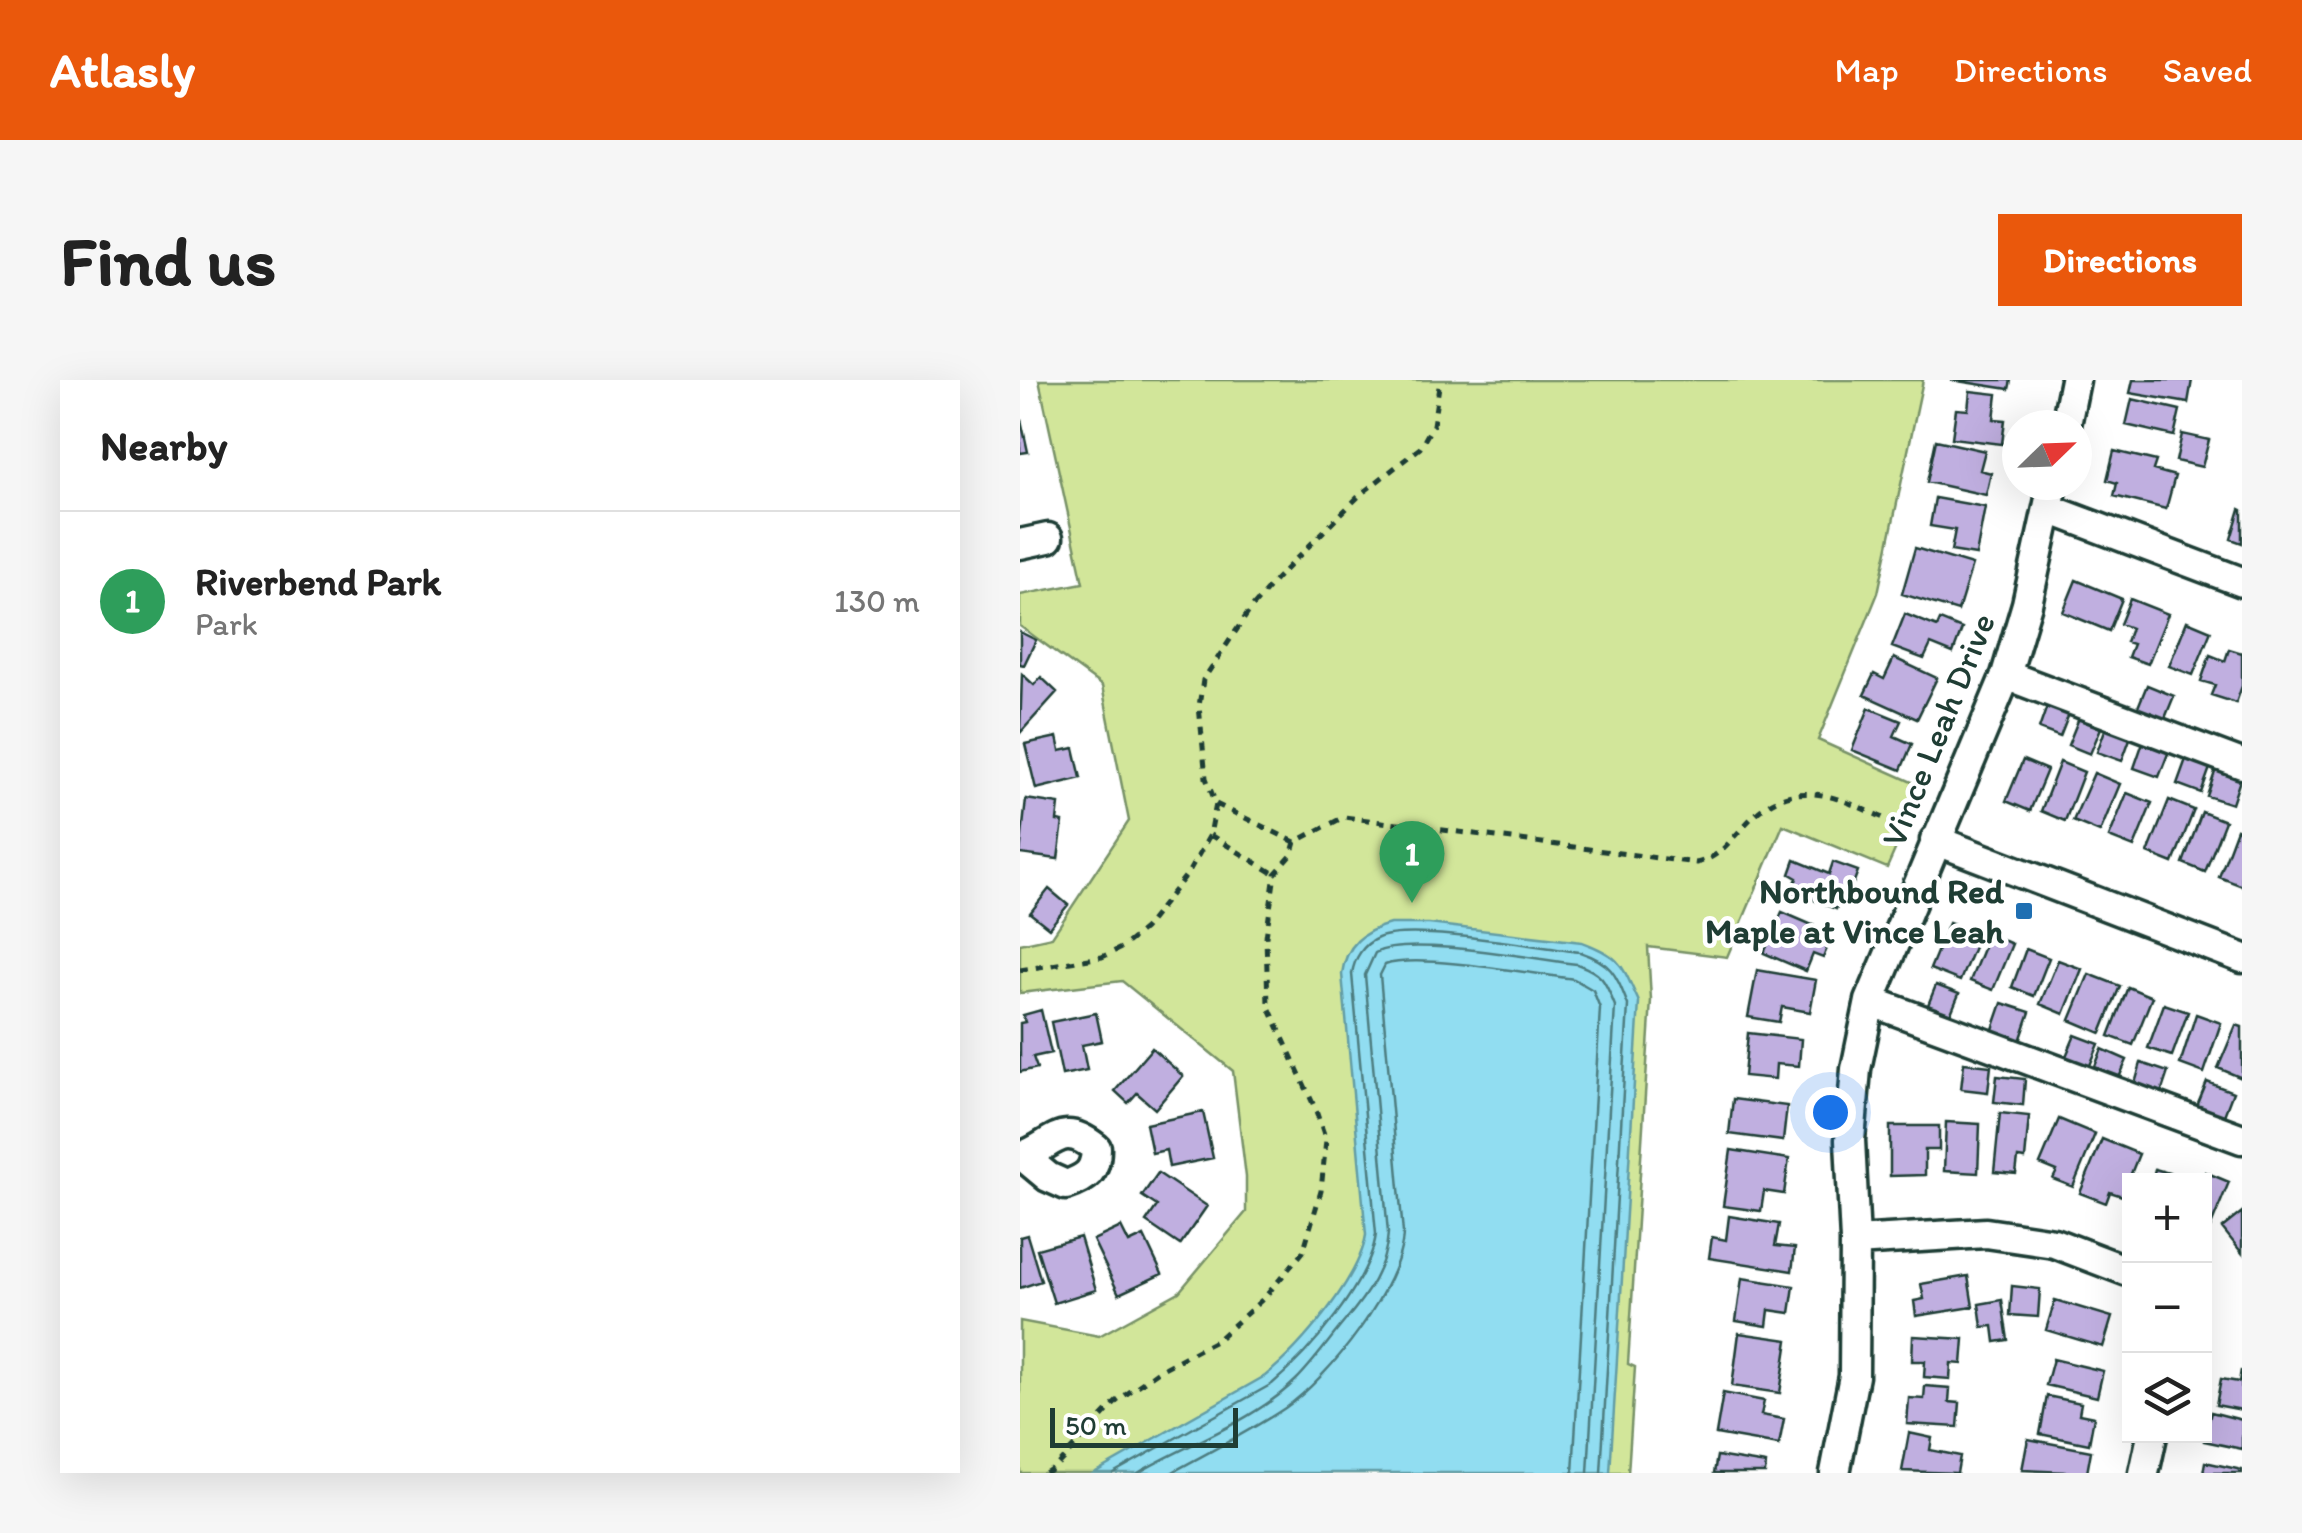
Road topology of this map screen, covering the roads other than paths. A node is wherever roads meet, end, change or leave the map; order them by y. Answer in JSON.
{"nodes":[{"id":1,"x":2075,"y":380,"type":"edge"},
{"id":2,"x":2069,"y":410,"type":"edge"},
{"id":3,"x":2050,"y":500,"type":"edge"},
{"id":4,"x":2058,"y":500,"type":"edge"},
{"id":5,"x":1048,"y":538,"type":"dead end"},
{"id":6,"x":1020,"y":544,"type":"edge"},
{"id":7,"x":2242,"y":582,"type":"edge"},
{"id":8,"x":2006,"y":675,"type":"junction"},
{"id":9,"x":2242,"y":764,"type":"edge"},
{"id":10,"x":1922,"y":834,"type":"junction"},
{"id":11,"x":2242,"y":958,"type":"edge"},
{"id":12,"x":1870,"y":1001,"type":"junction"},
{"id":13,"x":2242,"y":1139,"type":"edge"},
{"id":14,"x":1855,"y":1242,"type":"junction"},
{"id":15,"x":2122,"y":1269,"type":"edge"},
{"id":16,"x":2150,"y":1443,"type":"edge"},
{"id":17,"x":1835,"y":1473,"type":"edge"},
{"id":18,"x":2144,"y":1473,"type":"edge"}],
"edges":[{"from":1,"to":2,"type":"street"},
{"from":3,"to":8,"type":"street","name":"Vince Leah Drive"},
{"from":4,"to":7,"type":"street"},
{"from":5,"to":6,"type":"street"},
{"from":8,"to":9,"type":"street"},
{"from":8,"to":10,"type":"street","name":"Vince Leah Drive"},
{"from":10,"to":11,"type":"street"},
{"from":10,"to":12,"type":"street","name":"Vince Leah Drive"},
{"from":12,"to":13,"type":"street"},
{"from":12,"to":14,"type":"street","name":"Vince Leah Drive"},
{"from":14,"to":15,"type":"street"},
{"from":14,"to":17,"type":"street","name":"Vince Leah Drive"},
{"from":16,"to":18,"type":"street"}]}
